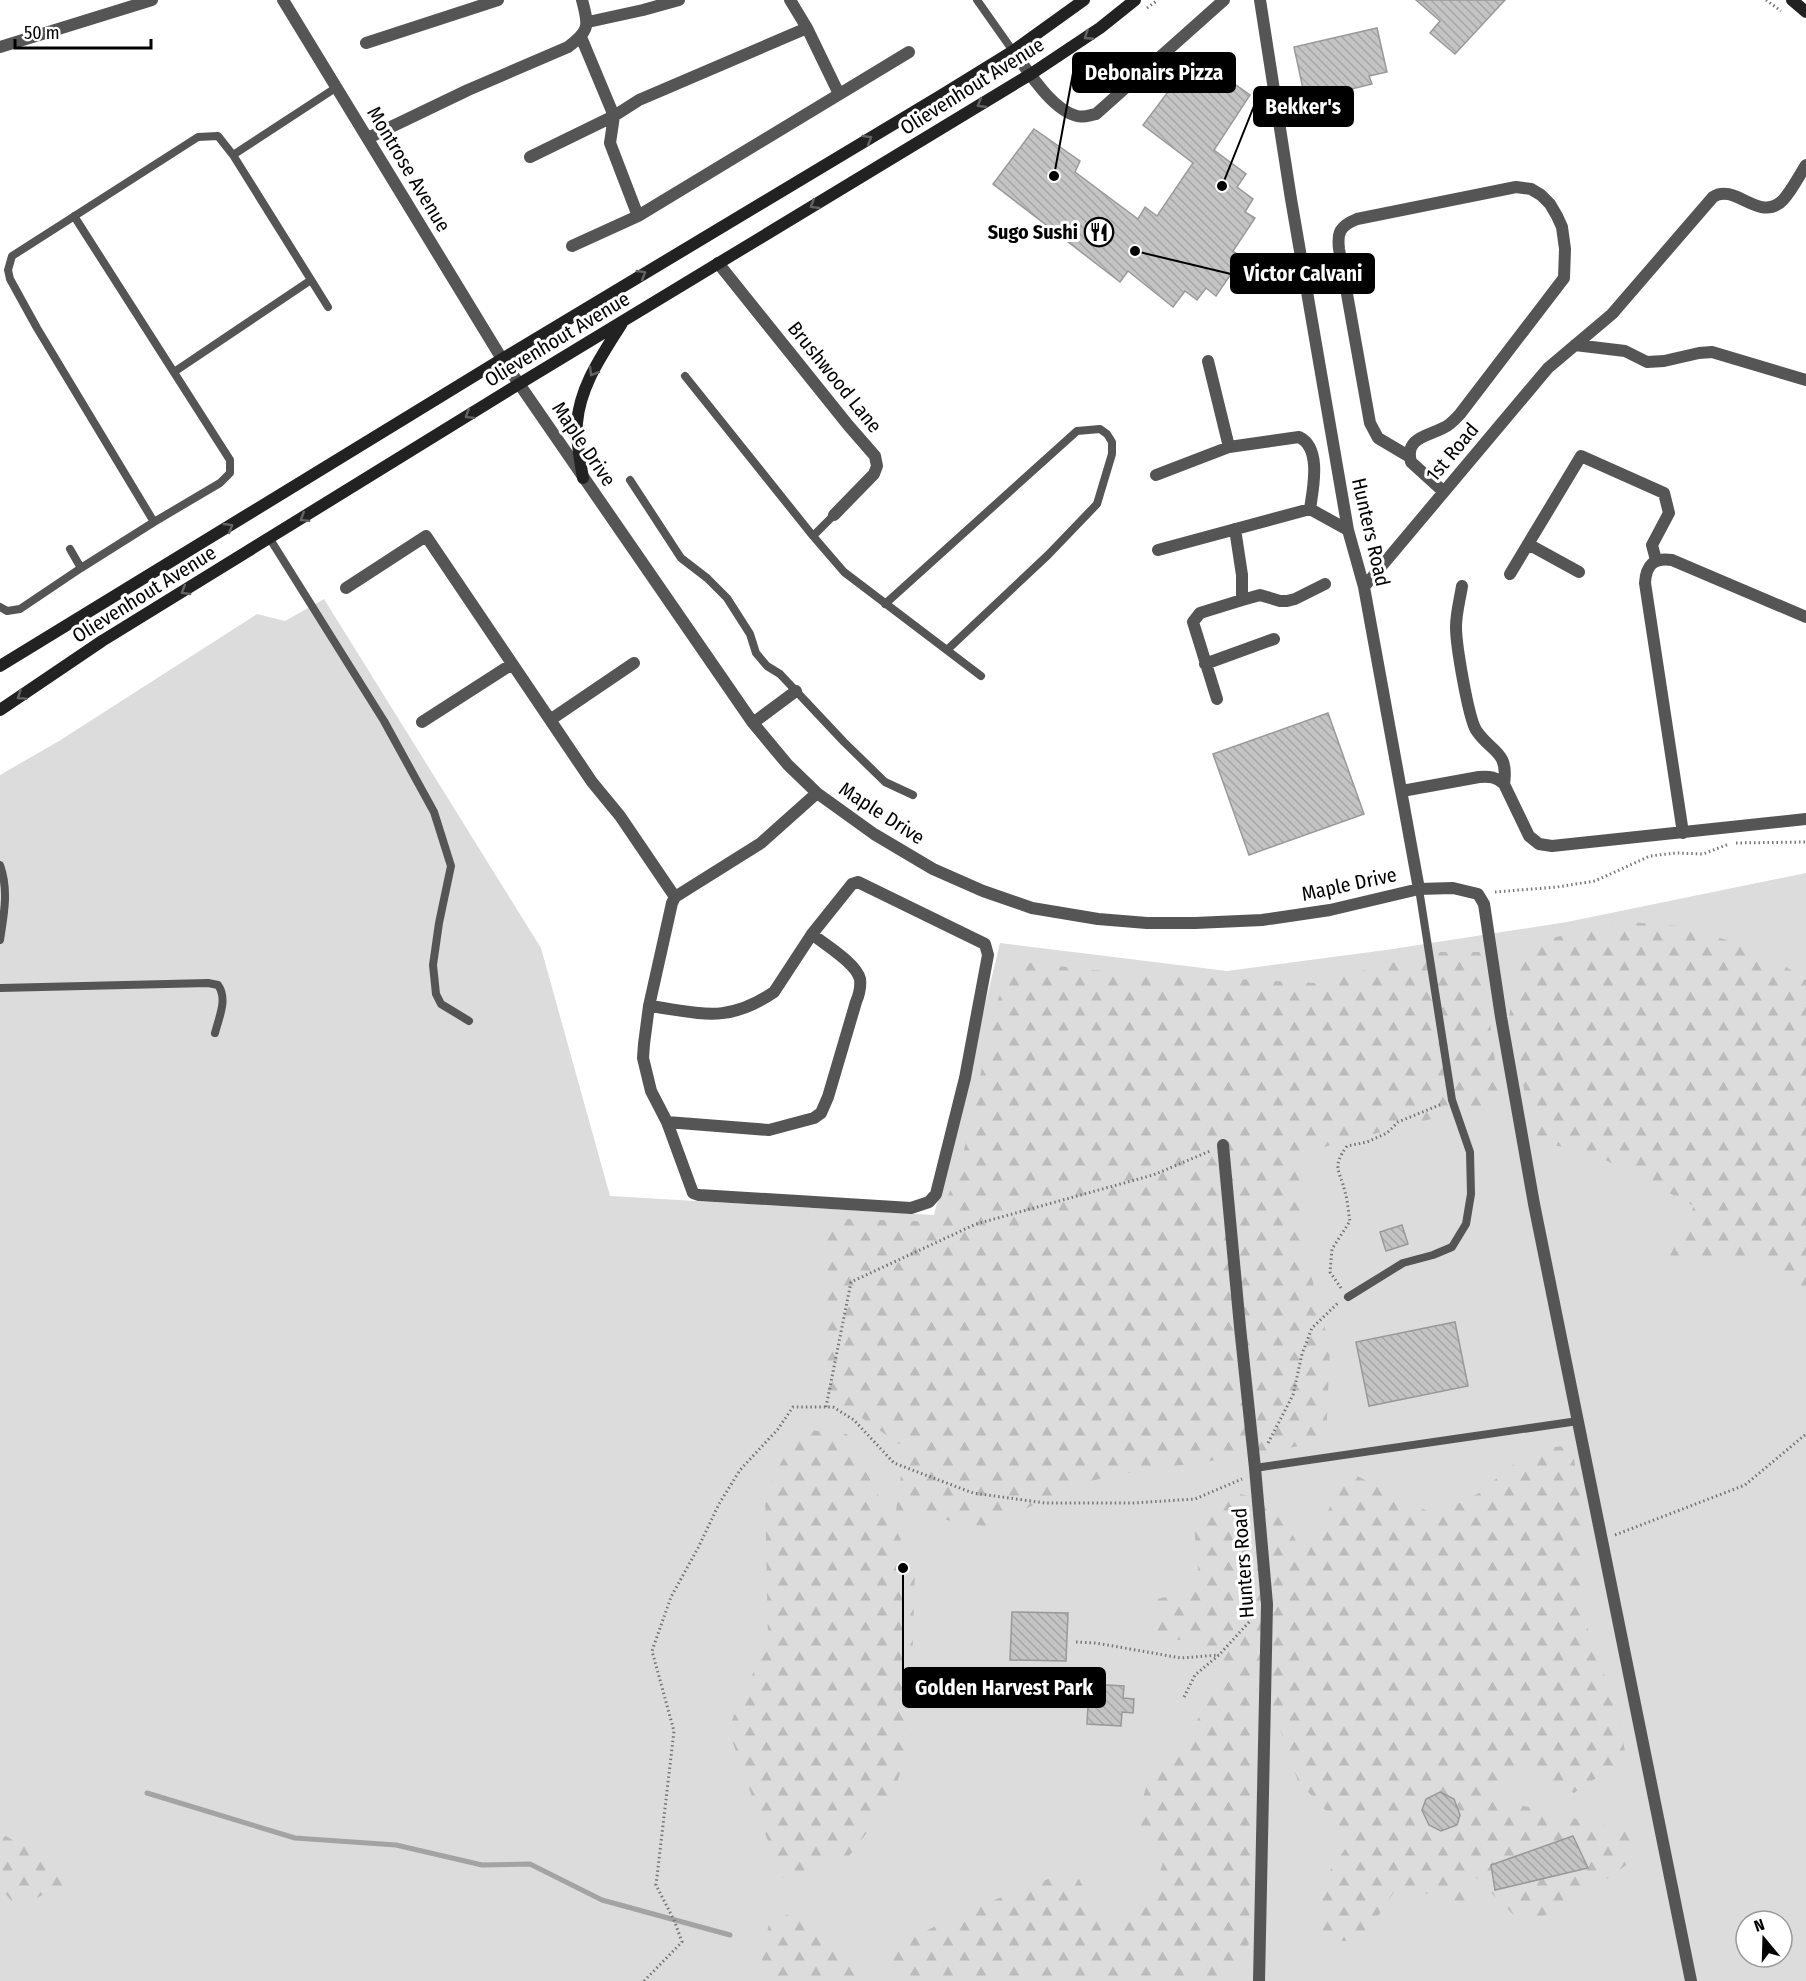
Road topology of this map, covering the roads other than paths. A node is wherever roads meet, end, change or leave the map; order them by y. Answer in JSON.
{"nodes":[{"id":1,"x":152,"y":0,"type":"edge"},
{"id":2,"x":283,"y":0,"type":"edge"},
{"id":3,"x":498,"y":0,"type":"edge"},
{"id":4,"x":582,"y":0,"type":"edge"},
{"id":5,"x":679,"y":0,"type":"edge"},
{"id":6,"x":790,"y":0,"type":"edge"},
{"id":7,"x":977,"y":0,"type":"edge"},
{"id":8,"x":1084,"y":0,"type":"edge"},
{"id":9,"x":1135,"y":0,"type":"edge"},
{"id":10,"x":1224,"y":0,"type":"edge"},
{"id":11,"x":1260,"y":0,"type":"edge"},
{"id":12,"x":1792,"y":0,"type":"edge"},
{"id":13,"x":1075,"y":5,"type":"edge"},
{"id":14,"x":1806,"y":12,"type":"edge"},
{"id":15,"x":588,"y":22,"type":"junction"},
{"id":16,"x":807,"y":28,"type":"junction"},
{"id":17,"x":581,"y":37,"type":"junction"},
{"id":18,"x":366,"y":43,"type":"dead end"},
{"id":19,"x":0,"y":47,"type":"edge"},
{"id":20,"x":1013,"y":51,"type":"junction"},
{"id":21,"x":909,"y":52,"type":"dead end"},
{"id":22,"x":1031,"y":74,"type":"junction"},
{"id":23,"x":337,"y":87,"type":"junction"},
{"id":24,"x":839,"y":94,"type":"junction"},
{"id":25,"x":614,"y":116,"type":"junction"},
{"id":26,"x":368,"y":138,"type":"junction"},
{"id":27,"x":233,"y":155,"type":"junction"},
{"id":28,"x":530,"y":157,"type":"dead end"},
{"id":29,"x":1806,"y":165,"type":"edge"},
{"id":30,"x":74,"y":216,"type":"junction"},
{"id":31,"x":638,"y":216,"type":"junction"},
{"id":32,"x":572,"y":246,"type":"dead end"},
{"id":33,"x":718,"y":263,"type":"junction"},
{"id":34,"x":311,"y":280,"type":"junction"},
{"id":35,"x":328,"y":307,"type":"dead end"},
{"id":36,"x":623,"y":322,"type":"junction"},
{"id":37,"x":1575,"y":345,"type":"junction"},
{"id":38,"x":502,"y":359,"type":"junction"},
{"id":39,"x":1208,"y":361,"type":"dead end"},
{"id":40,"x":174,"y":372,"type":"junction"},
{"id":41,"x":685,"y":376,"type":"dead end"},
{"id":42,"x":1806,"y":380,"type":"edge"},
{"id":43,"x":519,"y":384,"type":"junction"},
{"id":44,"x":1230,"y":447,"type":"junction"},
{"id":45,"x":1410,"y":457,"type":"junction"},
{"id":46,"x":1156,"y":475,"type":"dead end"},
{"id":47,"x":583,"y":478,"type":"junction"},
{"id":48,"x":630,"y":480,"type":"dead end"},
{"id":49,"x":1444,"y":492,"type":"junction"},
{"id":50,"x":1310,"y":509,"type":"junction"},
{"id":51,"x":834,"y":515,"type":"joint"},
{"id":52,"x":154,"y":522,"type":"junction"},
{"id":53,"x":1235,"y":529,"type":"junction"},
{"id":54,"x":1348,"y":530,"type":"junction"},
{"id":55,"x":813,"y":536,"type":"junction"},
{"id":56,"x":270,"y":538,"type":"junction"},
{"id":57,"x":1528,"y":544,"type":"junction"},
{"id":58,"x":70,"y":549,"type":"dead end"},
{"id":59,"x":1158,"y":550,"type":"dead end"},
{"id":60,"x":1656,"y":560,"type":"junction"},
{"id":61,"x":81,"y":568,"type":"junction"},
{"id":62,"x":1579,"y":572,"type":"dead end"},
{"id":63,"x":1510,"y":574,"type":"dead end"},
{"id":64,"x":1325,"y":584,"type":"dead end"},
{"id":65,"x":1462,"y":586,"type":"dead end"},
{"id":66,"x":1364,"y":587,"type":"junction"},
{"id":67,"x":346,"y":588,"type":"dead end"},
{"id":68,"x":1242,"y":600,"type":"junction"},
{"id":69,"x":885,"y":604,"type":"junction"},
{"id":70,"x":0,"y":608,"type":"edge"},
{"id":71,"x":1806,"y":617,"type":"edge"},
{"id":72,"x":1274,"y":639,"type":"dead end"},
{"id":73,"x":947,"y":650,"type":"junction"},
{"id":74,"x":634,"y":663,"type":"dead end"},
{"id":75,"x":512,"y":664,"type":"junction"},
{"id":76,"x":1205,"y":664,"type":"junction"},
{"id":77,"x":0,"y":666,"type":"edge"},
{"id":78,"x":981,"y":676,"type":"dead end"},
{"id":79,"x":796,"y":691,"type":"junction"},
{"id":80,"x":1217,"y":699,"type":"dead end"},
{"id":81,"x":0,"y":710,"type":"edge"},
{"id":82,"x":550,"y":720,"type":"junction"},
{"id":83,"x":422,"y":722,"type":"dead end"},
{"id":84,"x":753,"y":723,"type":"junction"},
{"id":85,"x":1504,"y":784,"type":"junction"},
{"id":86,"x":1402,"y":790,"type":"junction"},
{"id":87,"x":817,"y":793,"type":"junction"},
{"id":88,"x":913,"y":795,"type":"dead end"},
{"id":89,"x":1806,"y":819,"type":"edge"},
{"id":90,"x":1683,"y":833,"type":"junction"},
{"id":91,"x":0,"y":865,"type":"edge"},
{"id":92,"x":1419,"y":889,"type":"junction"},
{"id":93,"x":675,"y":897,"type":"junction"},
{"id":94,"x":812,"y":934,"type":"junction"},
{"id":95,"x":0,"y":940,"type":"edge"},
{"id":96,"x":0,"y":988,"type":"edge"},
{"id":97,"x":649,"y":1006,"type":"junction"},
{"id":98,"x":469,"y":1021,"type":"dead end"},
{"id":99,"x":215,"y":1033,"type":"dead end"},
{"id":100,"x":667,"y":1122,"type":"junction"},
{"id":101,"x":1223,"y":1145,"type":"road end"},
{"id":102,"x":1347,"y":1297,"type":"road end"},
{"id":103,"x":1578,"y":1421,"type":"junction"},
{"id":104,"x":1255,"y":1468,"type":"junction"},
{"id":105,"x":1259,"y":1981,"type":"edge"},
{"id":106,"x":1691,"y":1981,"type":"edge"}],
"edges":[{"from":1,"to":19,"type":"street"},
{"from":2,"to":23,"type":"street","name":"Montrose Avenue"},
{"from":3,"to":18,"type":"street"},
{"from":4,"to":15,"type":"street"},
{"from":5,"to":15,"type":"street"},
{"from":6,"to":16,"type":"street"},
{"from":7,"to":20,"type":"lane"},
{"from":8,"to":13,"type":"street","name":"Olievenhout Avenue"},
{"from":9,"to":22,"type":"street","name":"Olievenhout Avenue","one_way":true},
{"from":10,"to":22,"type":"street"},
{"from":11,"to":54,"type":"street","name":"Hunters Road"},
{"from":12,"to":14,"type":"street"},
{"from":13,"to":20,"type":"street","name":"Olievenhout Avenue"},
{"from":15,"to":17,"type":"street"},
{"from":16,"to":24,"type":"street"},
{"from":16,"to":25,"type":"street"},
{"from":17,"to":25,"type":"street"},
{"from":17,"to":26,"type":"street"},
{"from":20,"to":22,"type":"street"},
{"from":38,"to":20,"type":"street","name":"Olievenhout Avenue","one_way":true},
{"from":21,"to":24,"type":"street"},
{"from":22,"to":33,"type":"street","name":"Olievenhout Avenue","one_way":true},
{"from":23,"to":26,"type":"street","name":"Montrose Avenue"},
{"from":23,"to":27,"type":"lane"},
{"from":24,"to":31,"type":"street"},
{"from":25,"to":28,"type":"street"},
{"from":25,"to":31,"type":"street"},
{"from":26,"to":38,"type":"street","name":"Montrose Avenue"},
{"from":27,"to":30,"type":"lane"},
{"from":27,"to":34,"type":"lane"},
{"from":29,"to":37,"type":"street","name":"1st Road"},
{"from":30,"to":40,"type":"lane"},
{"from":30,"to":52,"type":"lane"},
{"from":31,"to":32,"type":"street"},
{"from":33,"to":36,"type":"street","name":"Olievenhout Avenue"},
{"from":33,"to":51,"type":"street","name":"Brushwood Lane"},
{"from":34,"to":35,"type":"lane"},
{"from":34,"to":40,"type":"lane"},
{"from":36,"to":43,"type":"street","name":"Olievenhout Avenue"},
{"from":36,"to":47,"type":"street","one_way":true},
{"from":37,"to":42,"type":"street"},
{"from":37,"to":49,"type":"street","name":"1st Road"},
{"from":38,"to":43,"type":"street","name":"Montrose Avenue"},
{"from":77,"to":38,"type":"street","name":"Olievenhout Avenue","one_way":true},
{"from":39,"to":44,"type":"street"},
{"from":40,"to":52,"type":"lane"},
{"from":41,"to":55,"type":"lane"},
{"from":43,"to":47,"type":"street","name":"Maple Drive"},
{"from":43,"to":56,"type":"street","name":"Olievenhout Avenue","one_way":true},
{"from":44,"to":46,"type":"street"},
{"from":44,"to":50,"type":"street"},
{"from":45,"to":45,"type":"street"},
{"from":45,"to":49,"type":"street"},
{"from":47,"to":84,"type":"street","name":"Maple Drive"},
{"from":48,"to":79,"type":"lane"},
{"from":49,"to":66,"type":"street","name":"1st Road"},
{"from":50,"to":53,"type":"street"},
{"from":50,"to":54,"type":"street"},
{"from":51,"to":55,"type":"lane"},
{"from":52,"to":61,"type":"lane"},
{"from":53,"to":59,"type":"street"},
{"from":53,"to":68,"type":"street"},
{"from":54,"to":66,"type":"street","name":"Hunters Road"},
{"from":55,"to":69,"type":"lane"},
{"from":56,"to":81,"type":"street","name":"Olievenhout Avenue","one_way":true},
{"from":56,"to":98,"type":"lane"},
{"from":57,"to":60,"type":"street"},
{"from":57,"to":62,"type":"street"},
{"from":57,"to":63,"type":"street"},
{"from":58,"to":61,"type":"lane"},
{"from":60,"to":71,"type":"street"},
{"from":60,"to":90,"type":"street"},
{"from":61,"to":70,"type":"lane"},
{"from":64,"to":68,"type":"street"},
{"from":65,"to":85,"type":"street"},
{"from":66,"to":86,"type":"street","name":"Hunters Road"},
{"from":67,"to":75,"type":"street"},
{"from":68,"to":76,"type":"street"},
{"from":69,"to":73,"type":"lane"},
{"from":69,"to":73,"type":"lane"},
{"from":72,"to":76,"type":"street"},
{"from":73,"to":78,"type":"lane"},
{"from":74,"to":82,"type":"street"},
{"from":75,"to":82,"type":"street"},
{"from":75,"to":83,"type":"street"},
{"from":76,"to":80,"type":"street"},
{"from":79,"to":84,"type":"street"},
{"from":79,"to":88,"type":"lane"},
{"from":82,"to":93,"type":"street"},
{"from":84,"to":87,"type":"street","name":"Maple Drive"},
{"from":85,"to":86,"type":"street"},
{"from":85,"to":90,"type":"street"},
{"from":86,"to":92,"type":"street","name":"Hunters Road"},
{"from":87,"to":92,"type":"street","name":"Maple Drive"},
{"from":87,"to":93,"type":"street"},
{"from":89,"to":90,"type":"street"},
{"from":91,"to":95,"type":"lane"},
{"from":92,"to":102,"type":"lane"},
{"from":92,"to":103,"type":"street"},
{"from":93,"to":97,"type":"street"},
{"from":94,"to":97,"type":"street"},
{"from":94,"to":100,"type":"street"},
{"from":94,"to":100,"type":"street"},
{"from":96,"to":99,"type":"lane"},
{"from":97,"to":100,"type":"street"},
{"from":101,"to":104,"type":"street","name":"Hunters Road"},
{"from":103,"to":104,"type":"lane"},
{"from":103,"to":106,"type":"street"},
{"from":104,"to":105,"type":"street","name":"Hunters Road"}]}
